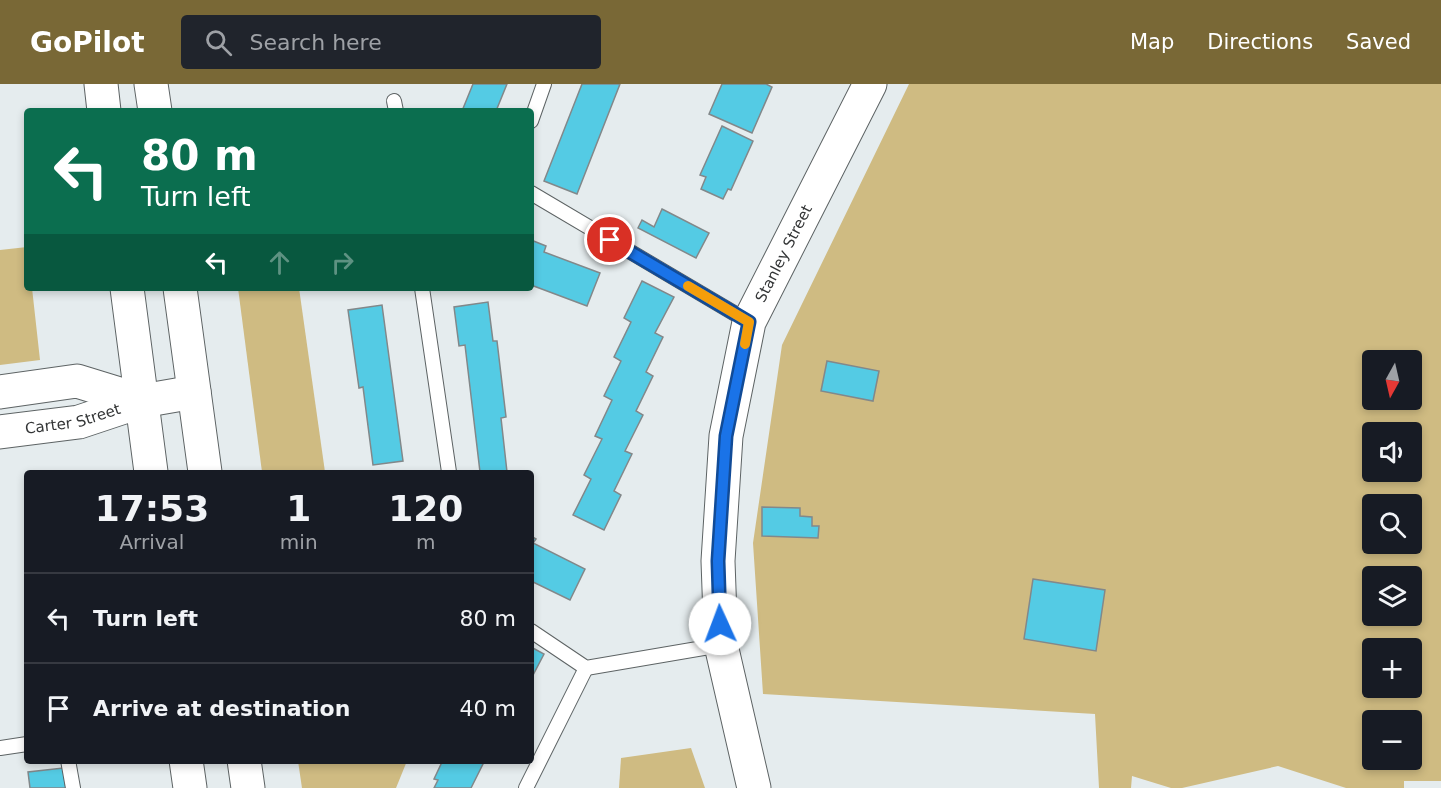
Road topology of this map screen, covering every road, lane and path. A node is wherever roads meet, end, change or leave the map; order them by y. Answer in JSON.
{"nodes":[{"id":1,"x":100,"y":84,"type":"edge"},
{"id":2,"x":151,"y":84,"type":"edge"},
{"id":3,"x":544,"y":84,"type":"edge"},
{"id":4,"x":870,"y":84,"type":"edge"},
{"id":5,"x":104,"y":108,"type":"edge"},
{"id":6,"x":155,"y":108,"type":"edge"},
{"id":7,"x":534,"y":112,"type":"edge"},
{"id":8,"x":534,"y":195,"type":"edge"},
{"id":9,"x":127,"y":291,"type":"edge"},
{"id":10,"x":180,"y":291,"type":"edge"},
{"id":11,"x":422,"y":291,"type":"edge"},
{"id":12,"x":749,"y":322,"type":"junction"},
{"id":13,"x":0,"y":392,"type":"edge"},
{"id":14,"x":194,"y":392,"type":"junction"},
{"id":15,"x":142,"y":401,"type":"junction"},
{"id":16,"x":0,"y":432,"type":"edge"},
{"id":17,"x":151,"y":470,"type":"edge"},
{"id":18,"x":205,"y":470,"type":"edge"},
{"id":19,"x":449,"y":470,"type":"edge"},
{"id":20,"x":534,"y":633,"type":"edge"},
{"id":21,"x":721,"y":645,"type":"junction"},
{"id":22,"x":586,"y":668,"type":"junction"},
{"id":23,"x":24,"y":744,"type":"edge"},
{"id":24,"x":0,"y":748,"type":"edge"},
{"id":25,"x":69,"y":764,"type":"edge"},
{"id":26,"x":186,"y":764,"type":"edge"},
{"id":27,"x":245,"y":764,"type":"edge"},
{"id":28,"x":73,"y":788,"type":"edge"},
{"id":29,"x":189,"y":788,"type":"edge"},
{"id":30,"x":248,"y":788,"type":"edge"},
{"id":31,"x":526,"y":788,"type":"edge"},
{"id":32,"x":754,"y":788,"type":"edge"}],
"edges":[{"from":1,"to":5,"type":"street"},
{"from":2,"to":6,"type":"street"},
{"from":3,"to":7,"type":"lane"},
{"from":4,"to":12,"type":"street","name":"Stanley Street"},
{"from":8,"to":12,"type":"lane"},
{"from":9,"to":15,"type":"street"},
{"from":10,"to":14,"type":"street"},
{"from":11,"to":19,"type":"lane"},
{"from":12,"to":21,"type":"street","name":"Stanley Street"},
{"from":13,"to":15,"type":"street","name":"Carter Street"},
{"from":14,"to":15,"type":"street","name":"Carter Street"},
{"from":14,"to":18,"type":"street"},
{"from":15,"to":16,"type":"street","name":"Carter Street"},
{"from":15,"to":17,"type":"street"},
{"from":20,"to":22,"type":"lane"},
{"from":21,"to":22,"type":"lane"},
{"from":21,"to":32,"type":"street","name":"Stanley Street"},
{"from":22,"to":31,"type":"lane"},
{"from":23,"to":24,"type":"lane"},
{"from":25,"to":28,"type":"lane"},
{"from":26,"to":29,"type":"street"},
{"from":27,"to":30,"type":"street"}]}
